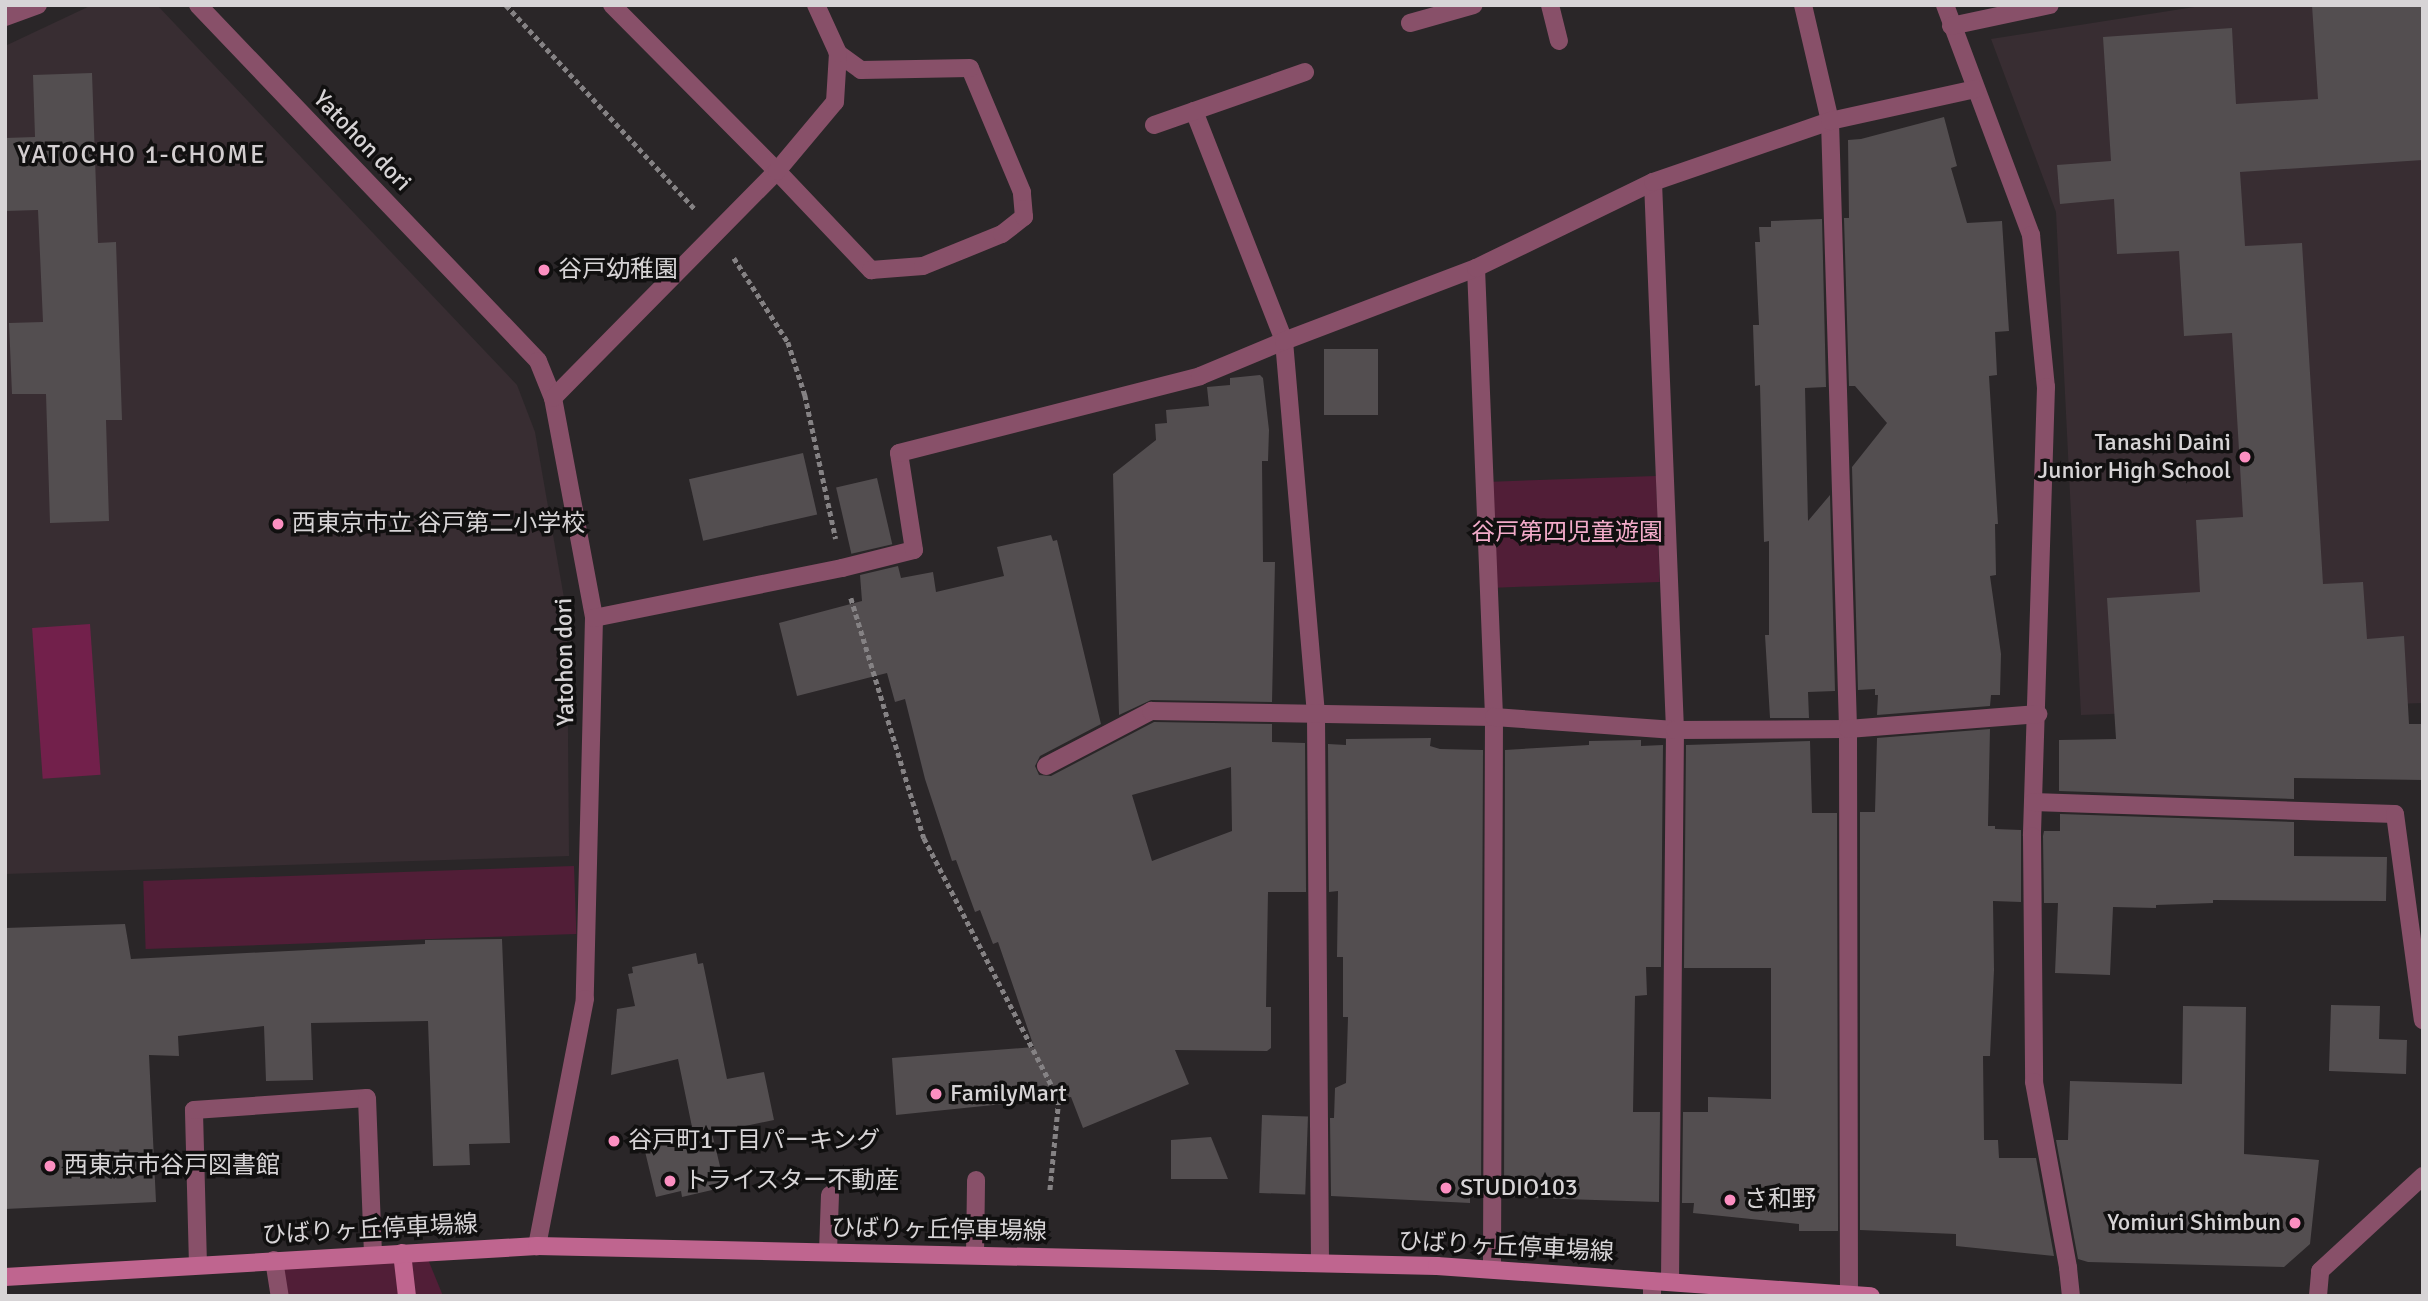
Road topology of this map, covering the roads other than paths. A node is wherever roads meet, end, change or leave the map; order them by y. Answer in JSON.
{"nodes":[{"id":1,"x":38,"y":5,"type":"edge"},
{"id":2,"x":198,"y":5,"type":"edge"},
{"id":3,"x":612,"y":5,"type":"edge"},
{"id":4,"x":816,"y":5,"type":"edge"},
{"id":5,"x":1474,"y":5,"type":"edge"},
{"id":6,"x":1550,"y":5,"type":"edge"},
{"id":7,"x":1803,"y":5,"type":"edge"},
{"id":8,"x":1945,"y":5,"type":"edge"},
{"id":9,"x":2050,"y":5,"type":"edge"},
{"id":10,"x":5,"y":17,"type":"edge"},
{"id":11,"x":1410,"y":23,"type":"dead end"},
{"id":12,"x":1951,"y":26,"type":"junction"},
{"id":13,"x":1559,"y":41,"type":"dead end"},
{"id":14,"x":838,"y":53,"type":"junction"},
{"id":15,"x":1305,"y":72,"type":"dead end"},
{"id":16,"x":1976,"y":89,"type":"junction"},
{"id":17,"x":1194,"y":111,"type":"junction"},
{"id":18,"x":1830,"y":121,"type":"junction"},
{"id":19,"x":1154,"y":125,"type":"dead end"},
{"id":20,"x":777,"y":171,"type":"junction"},
{"id":21,"x":1653,"y":182,"type":"junction"},
{"id":22,"x":1476,"y":268,"type":"junction"},
{"id":23,"x":1284,"y":341,"type":"junction"},
{"id":24,"x":554,"y":398,"type":"junction"},
{"id":25,"x":594,"y":618,"type":"junction"},
{"id":26,"x":2038,"y":714,"type":"junction"},
{"id":27,"x":1316,"y":716,"type":"junction"},
{"id":28,"x":1494,"y":717,"type":"junction"},
{"id":29,"x":1848,"y":729,"type":"junction"},
{"id":30,"x":1675,"y":730,"type":"junction"},
{"id":31,"x":1046,"y":766,"type":"dead end"},
{"id":32,"x":2033,"y":802,"type":"junction"},
{"id":33,"x":2423,"y":1020,"type":"edge"},
{"id":34,"x":2423,"y":1176,"type":"edge"},
{"id":35,"x":976,"y":1180,"type":"dead end"},
{"id":36,"x":830,"y":1195,"type":"dead end"},
{"id":37,"x":537,"y":1246,"type":"junction"},
{"id":38,"x":828,"y":1252,"type":"junction"},
{"id":39,"x":402,"y":1253,"type":"junction"},
{"id":40,"x":373,"y":1254,"type":"junction"},
{"id":41,"x":975,"y":1255,"type":"junction"},
{"id":42,"x":274,"y":1260,"type":"junction"},
{"id":43,"x":1320,"y":1262,"type":"junction"},
{"id":44,"x":198,"y":1265,"type":"junction"},
{"id":45,"x":1492,"y":1269,"type":"junction"},
{"id":46,"x":5,"y":1277,"type":"edge"},
{"id":47,"x":1658,"y":1286,"type":"edge"},
{"id":48,"x":1849,"y":1294,"type":"junction"},
{"id":49,"x":279,"y":1296,"type":"edge"},
{"id":50,"x":407,"y":1296,"type":"edge"},
{"id":51,"x":1871,"y":1296,"type":"edge"},
{"id":52,"x":2071,"y":1296,"type":"edge"},
{"id":53,"x":2318,"y":1296,"type":"edge"}],
"edges":[{"from":1,"to":10,"type":"street"},
{"from":2,"to":24,"type":"street","name":"Yatohon dori"},
{"from":3,"to":20,"type":"street"},
{"from":4,"to":14,"type":"street"},
{"from":5,"to":11,"type":"street"},
{"from":6,"to":13,"type":"street"},
{"from":7,"to":18,"type":"street"},
{"from":8,"to":12,"type":"street"},
{"from":9,"to":12,"type":"street"},
{"from":12,"to":16,"type":"street"},
{"from":14,"to":20,"type":"street"},
{"from":14,"to":20,"type":"street"},
{"from":15,"to":17,"type":"street"},
{"from":16,"to":18,"type":"street"},
{"from":16,"to":26,"type":"street"},
{"from":17,"to":19,"type":"street"},
{"from":17,"to":23,"type":"street"},
{"from":18,"to":21,"type":"street"},
{"from":18,"to":29,"type":"street"},
{"from":20,"to":24,"type":"street"},
{"from":21,"to":22,"type":"street"},
{"from":21,"to":30,"type":"street"},
{"from":22,"to":23,"type":"street"},
{"from":22,"to":28,"type":"street"},
{"from":23,"to":25,"type":"street"},
{"from":23,"to":27,"type":"street"},
{"from":24,"to":25,"type":"street","name":"Yatohon dori"},
{"from":25,"to":37,"type":"street","name":"Yatohon dori"},
{"from":26,"to":29,"type":"street"},
{"from":26,"to":32,"type":"street"},
{"from":27,"to":28,"type":"street"},
{"from":27,"to":31,"type":"street"},
{"from":27,"to":43,"type":"street"},
{"from":28,"to":30,"type":"street"},
{"from":28,"to":45,"type":"street"},
{"from":29,"to":30,"type":"street"},
{"from":29,"to":48,"type":"street"},
{"from":30,"to":47,"type":"street"},
{"from":32,"to":33,"type":"street"},
{"from":32,"to":52,"type":"street"},
{"from":34,"to":53,"type":"street"},
{"from":35,"to":41,"type":"street"},
{"from":36,"to":38,"type":"street"},
{"from":37,"to":38,"type":"main road","name":"ひばりヶ丘停車場線"},
{"from":37,"to":39,"type":"main road","name":"ひばりヶ丘停車場線"},
{"from":38,"to":41,"type":"main road","name":"ひばりヶ丘停車場線"},
{"from":39,"to":40,"type":"main road","name":"ひばりヶ丘停車場線"},
{"from":39,"to":50,"type":"main road"},
{"from":40,"to":42,"type":"main road","name":"ひばりヶ丘停車場線"},
{"from":40,"to":44,"type":"street"},
{"from":41,"to":43,"type":"main road","name":"ひばりヶ丘停車場線"},
{"from":42,"to":44,"type":"main road","name":"ひばりヶ丘停車場線"},
{"from":42,"to":49,"type":"street"},
{"from":43,"to":45,"type":"main road","name":"ひばりヶ丘停車場線"},
{"from":44,"to":46,"type":"main road","name":"ひばりヶ丘停車場線"},
{"from":45,"to":47,"type":"main road","name":"ひばりヶ丘停車場線"},
{"from":47,"to":48,"type":"main road","name":"ひばりヶ丘停車場線"},
{"from":48,"to":51,"type":"main road","name":"ひばりヶ丘停車場線"}]}
